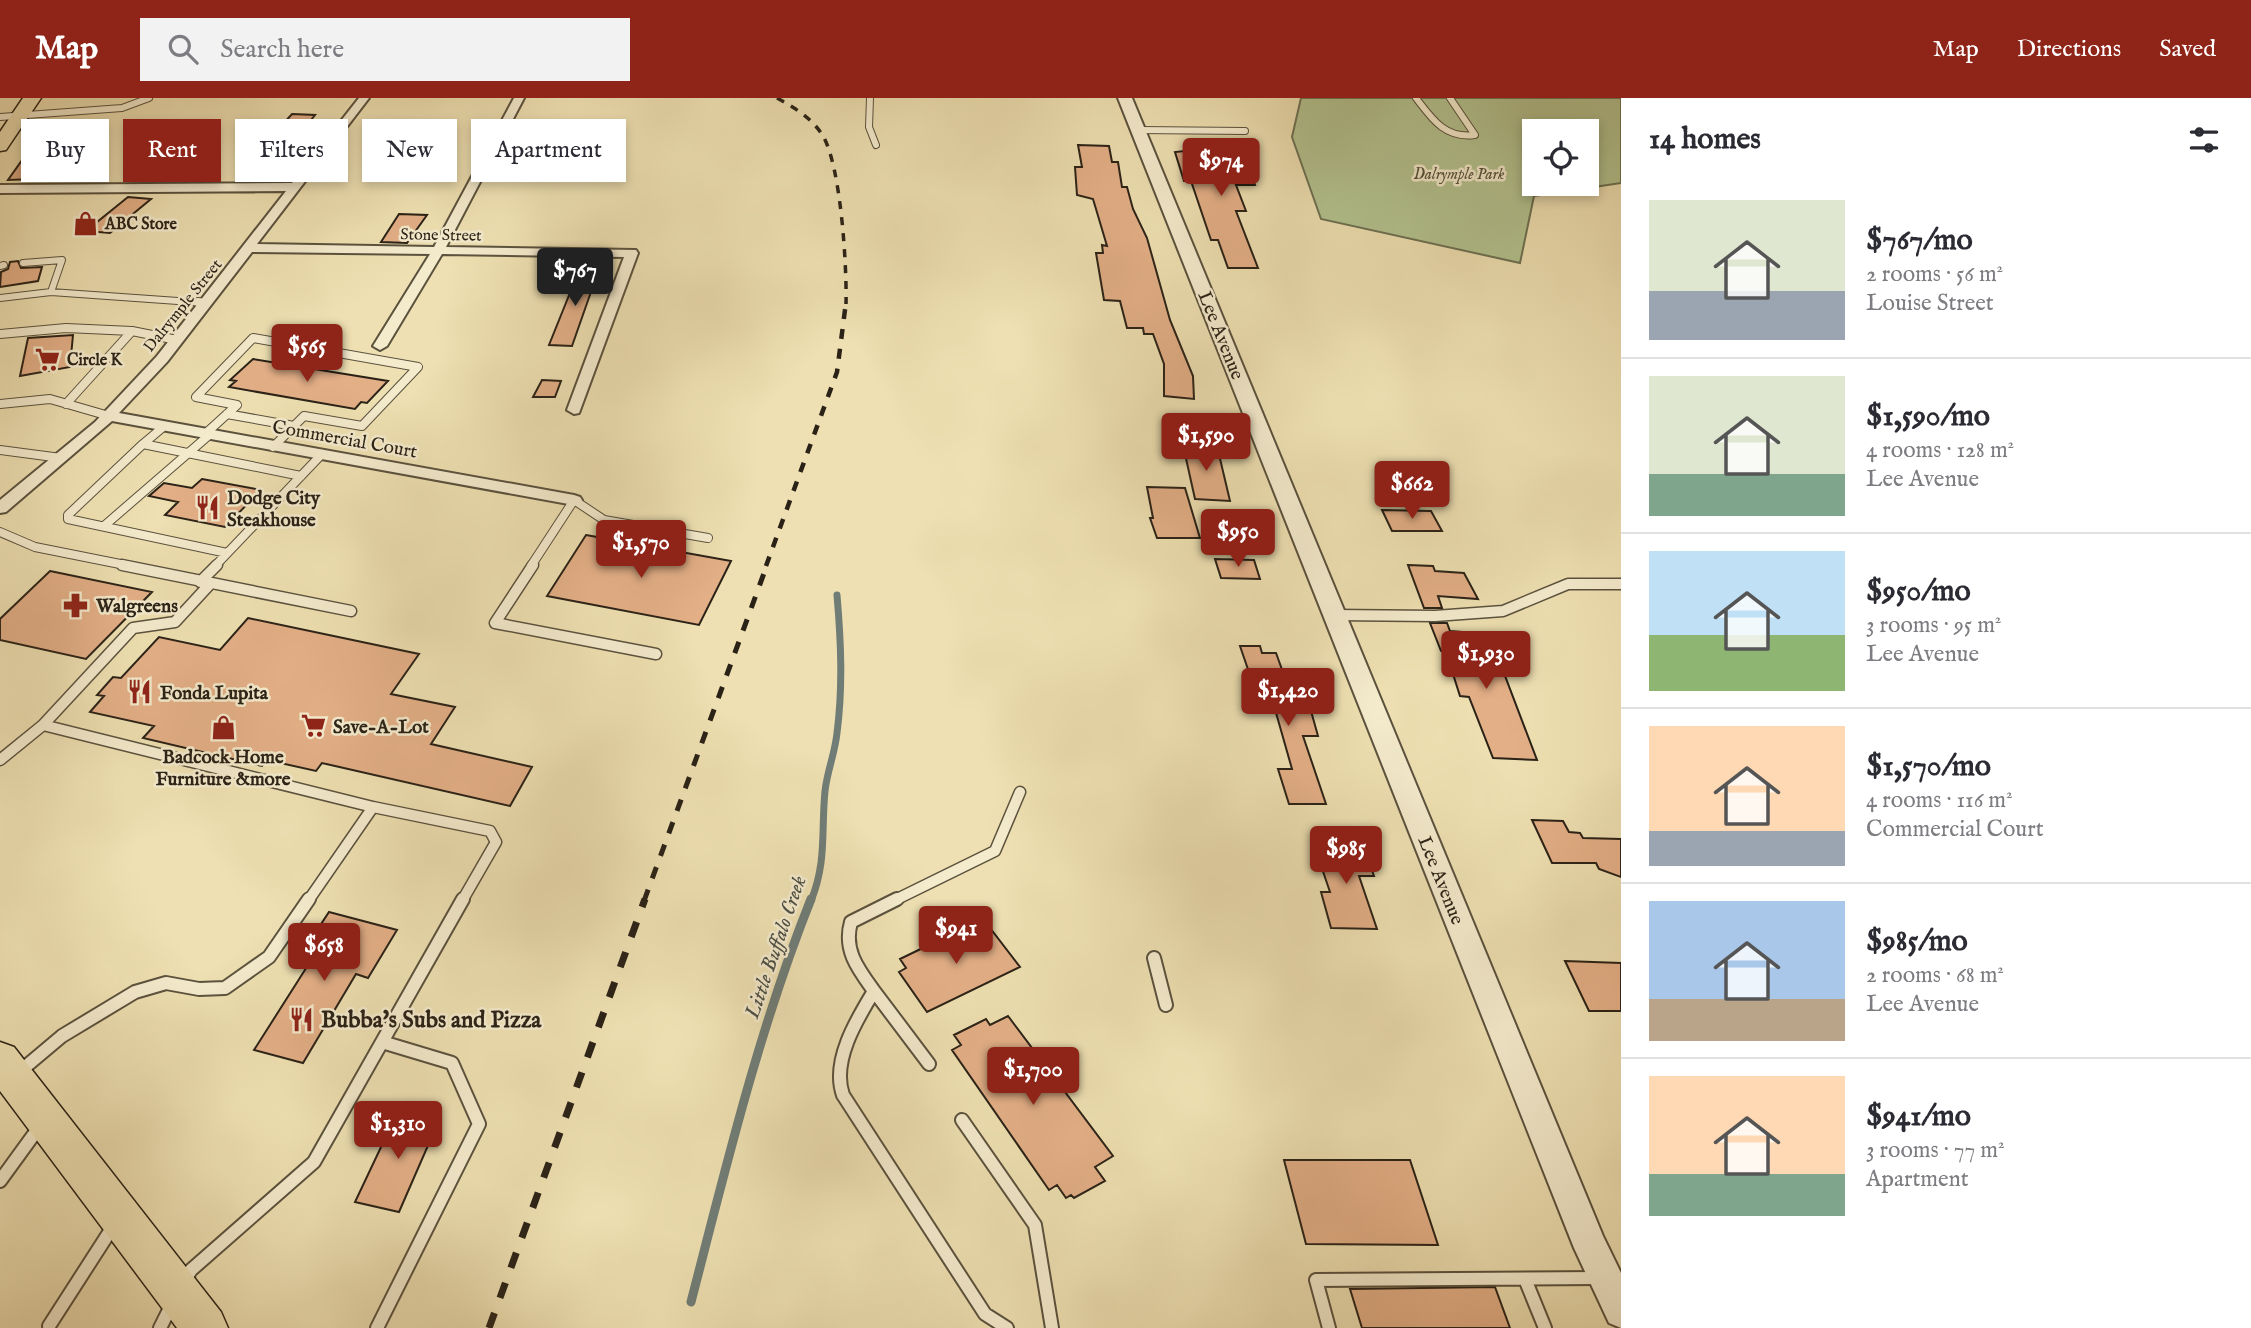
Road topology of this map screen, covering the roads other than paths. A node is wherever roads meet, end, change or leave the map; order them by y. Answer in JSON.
{"nodes":[{"id":1,"x":32,"y":98,"type":"edge"},
{"id":2,"x":149,"y":98,"type":"edge"},
{"id":3,"x":364,"y":98,"type":"edge"},
{"id":4,"x":519,"y":98,"type":"edge"},
{"id":5,"x":870,"y":98,"type":"edge"},
{"id":6,"x":1125,"y":98,"type":"edge"},
{"id":7,"x":1416,"y":98,"type":"edge"},
{"id":8,"x":1450,"y":98,"type":"edge"},
{"id":9,"x":21,"y":115,"type":"junction"},
{"id":10,"x":0,"y":117,"type":"edge"},
{"id":11,"x":1138,"y":130,"type":"junction"},
{"id":12,"x":1245,"y":131,"type":"dead end"},
{"id":13,"x":876,"y":145,"type":"dead end"},
{"id":14,"x":0,"y":146,"type":"edge"},
{"id":15,"x":296,"y":187,"type":"junction"},
{"id":16,"x":0,"y":189,"type":"edge"},
{"id":17,"x":250,"y":248,"type":"junction"},
{"id":18,"x":438,"y":251,"type":"junction"},
{"id":19,"x":23,"y":263,"type":"dead end"},
{"id":20,"x":51,"y":292,"type":"junction"},
{"id":21,"x":0,"y":298,"type":"edge"},
{"id":22,"x":206,"y":303,"type":"junction"},
{"id":23,"x":132,"y":331,"type":"junction"},
{"id":24,"x":1,"y":334,"type":"edge"},
{"id":25,"x":177,"y":340,"type":"junction"},
{"id":26,"x":0,"y":344,"type":"edge"},
{"id":27,"x":380,"y":346,"type":"dead end"},
{"id":28,"x":0,"y":404,"type":"edge"},
{"id":29,"x":66,"y":404,"type":"junction"},
{"id":30,"x":575,"y":410,"type":"dead end"},
{"id":31,"x":227,"y":414,"type":"junction"},
{"id":32,"x":109,"y":416,"type":"junction"},
{"id":33,"x":294,"y":426,"type":"junction"},
{"id":34,"x":162,"y":428,"type":"junction"},
{"id":35,"x":206,"y":436,"type":"junction"},
{"id":36,"x":143,"y":444,"type":"junction"},
{"id":37,"x":273,"y":447,"type":"junction"},
{"id":38,"x":0,"y":450,"type":"edge"},
{"id":39,"x":186,"y":453,"type":"junction"},
{"id":40,"x":322,"y":454,"type":"junction"},
{"id":41,"x":61,"y":458,"type":"junction"},
{"id":42,"x":301,"y":476,"type":"junction"},
{"id":43,"x":574,"y":500,"type":"junction"},
{"id":44,"x":0,"y":508,"type":"edge"},
{"id":45,"x":104,"y":526,"type":"junction"},
{"id":46,"x":0,"y":533,"type":"edge"},
{"id":47,"x":708,"y":538,"type":"dead end"},
{"id":48,"x":227,"y":553,"type":"junction"},
{"id":49,"x":205,"y":583,"type":"junction"},
{"id":50,"x":1621,"y":584,"type":"edge"},
{"id":51,"x":351,"y":611,"type":"dead end"},
{"id":52,"x":1334,"y":615,"type":"junction"},
{"id":53,"x":656,"y":654,"type":"dead end"},
{"id":54,"x":43,"y":725,"type":"junction"},
{"id":55,"x":0,"y":760,"type":"edge"},
{"id":56,"x":1020,"y":792,"type":"dead end"},
{"id":57,"x":373,"y":807,"type":"junction"},
{"id":58,"x":1154,"y":958,"type":"dead end"},
{"id":59,"x":874,"y":991,"type":"junction"},
{"id":60,"x":1166,"y":1005,"type":"dead end"},
{"id":61,"x":382,"y":1042,"type":"junction"},
{"id":62,"x":929,"y":1064,"type":"dead end"},
{"id":63,"x":6,"y":1069,"type":"edge"},
{"id":64,"x":45,"y":1120,"type":"junction"},
{"id":65,"x":962,"y":1120,"type":"dead end"},
{"id":66,"x":0,"y":1181,"type":"edge"},
{"id":67,"x":120,"y":1216,"type":"junction"},
{"id":68,"x":1605,"y":1278,"type":"junction"},
{"id":69,"x":1525,"y":1279,"type":"junction"},
{"id":70,"x":169,"y":1310,"type":"edge"},
{"id":71,"x":1621,"y":1311,"type":"edge"},
{"id":72,"x":49,"y":1326,"type":"dead end"},
{"id":73,"x":205,"y":1328,"type":"edge"},
{"id":74,"x":377,"y":1328,"type":"edge"},
{"id":75,"x":1007,"y":1328,"type":"edge"},
{"id":76,"x":1052,"y":1328,"type":"edge"},
{"id":77,"x":1329,"y":1328,"type":"edge"},
{"id":78,"x":1545,"y":1328,"type":"edge"}],
"edges":[{"from":1,"to":9,"type":"main road"},
{"from":2,"to":9,"type":"lane"},
{"from":3,"to":15,"type":"street","name":"Dalrymple Street"},
{"from":4,"to":18,"type":"street"},
{"from":5,"to":13,"type":"lane"},
{"from":6,"to":11,"type":"street","name":"Lee Avenue"},
{"from":7,"to":8,"type":"lane"},
{"from":9,"to":10,"type":"lane"},
{"from":9,"to":14,"type":"main road"},
{"from":11,"to":12,"type":"lane"},
{"from":11,"to":52,"type":"street","name":"Lee Avenue"},
{"from":15,"to":16,"type":"street"},
{"from":15,"to":17,"type":"street","name":"Dalrymple Street"},
{"from":17,"to":18,"type":"street","name":"Stone Street"},
{"from":17,"to":22,"type":"street","name":"Dalrymple Street"},
{"from":18,"to":27,"type":"street"},
{"from":18,"to":30,"type":"street","name":"Stone Street"},
{"from":19,"to":20,"type":"lane"},
{"from":20,"to":21,"type":"lane"},
{"from":20,"to":22,"type":"lane"},
{"from":22,"to":25,"type":"street","name":"Dalrymple Street"},
{"from":23,"to":24,"type":"lane"},
{"from":23,"to":25,"type":"lane"},
{"from":23,"to":29,"type":"lane"},
{"from":24,"to":26,"type":"lane"},
{"from":25,"to":32,"type":"street","name":"Dalrymple Street"},
{"from":28,"to":29,"type":"lane"},
{"from":29,"to":32,"type":"lane"},
{"from":31,"to":33,"type":"lane"},
{"from":31,"to":33,"type":"lane"},
{"from":31,"to":35,"type":"lane"},
{"from":32,"to":34,"type":"street","name":"Commercial Court"},
{"from":32,"to":41,"type":"street","name":"Dalrymple Street"},
{"from":33,"to":37,"type":"lane"},
{"from":34,"to":35,"type":"street","name":"Commercial Court"},
{"from":34,"to":36,"type":"lane"},
{"from":35,"to":37,"type":"street","name":"Commercial Court"},
{"from":35,"to":39,"type":"lane"},
{"from":36,"to":39,"type":"lane"},
{"from":36,"to":45,"type":"lane"},
{"from":37,"to":40,"type":"street","name":"Commercial Court"},
{"from":38,"to":41,"type":"lane"},
{"from":39,"to":42,"type":"lane"},
{"from":39,"to":45,"type":"lane"},
{"from":40,"to":42,"type":"lane"},
{"from":40,"to":43,"type":"street","name":"Commercial Court"},
{"from":41,"to":44,"type":"street","name":"Dalrymple Street"},
{"from":42,"to":48,"type":"lane"},
{"from":43,"to":47,"type":"lane"},
{"from":43,"to":53,"type":"lane"},
{"from":45,"to":48,"type":"lane"},
{"from":46,"to":49,"type":"lane"},
{"from":48,"to":49,"type":"lane"},
{"from":49,"to":51,"type":"lane"},
{"from":49,"to":54,"type":"lane"},
{"from":50,"to":52,"type":"lane"},
{"from":52,"to":68,"type":"street","name":"Lee Avenue"},
{"from":54,"to":55,"type":"lane"},
{"from":54,"to":57,"type":"lane"},
{"from":56,"to":59,"type":"lane"},
{"from":57,"to":61,"type":"lane"},
{"from":57,"to":63,"type":"lane"},
{"from":58,"to":60,"type":"lane"},
{"from":59,"to":62,"type":"lane"},
{"from":59,"to":75,"type":"lane"},
{"from":61,"to":70,"type":"lane"},
{"from":61,"to":74,"type":"lane"},
{"from":63,"to":64,"type":"main road"},
{"from":64,"to":66,"type":"lane"},
{"from":64,"to":67,"type":"main road"},
{"from":65,"to":76,"type":"lane"},
{"from":67,"to":70,"type":"main road"},
{"from":67,"to":72,"type":"lane"},
{"from":68,"to":69,"type":"lane"},
{"from":68,"to":71,"type":"street","name":"Lee Avenue"},
{"from":69,"to":77,"type":"lane"},
{"from":69,"to":78,"type":"lane"},
{"from":70,"to":73,"type":"main road"}]}
